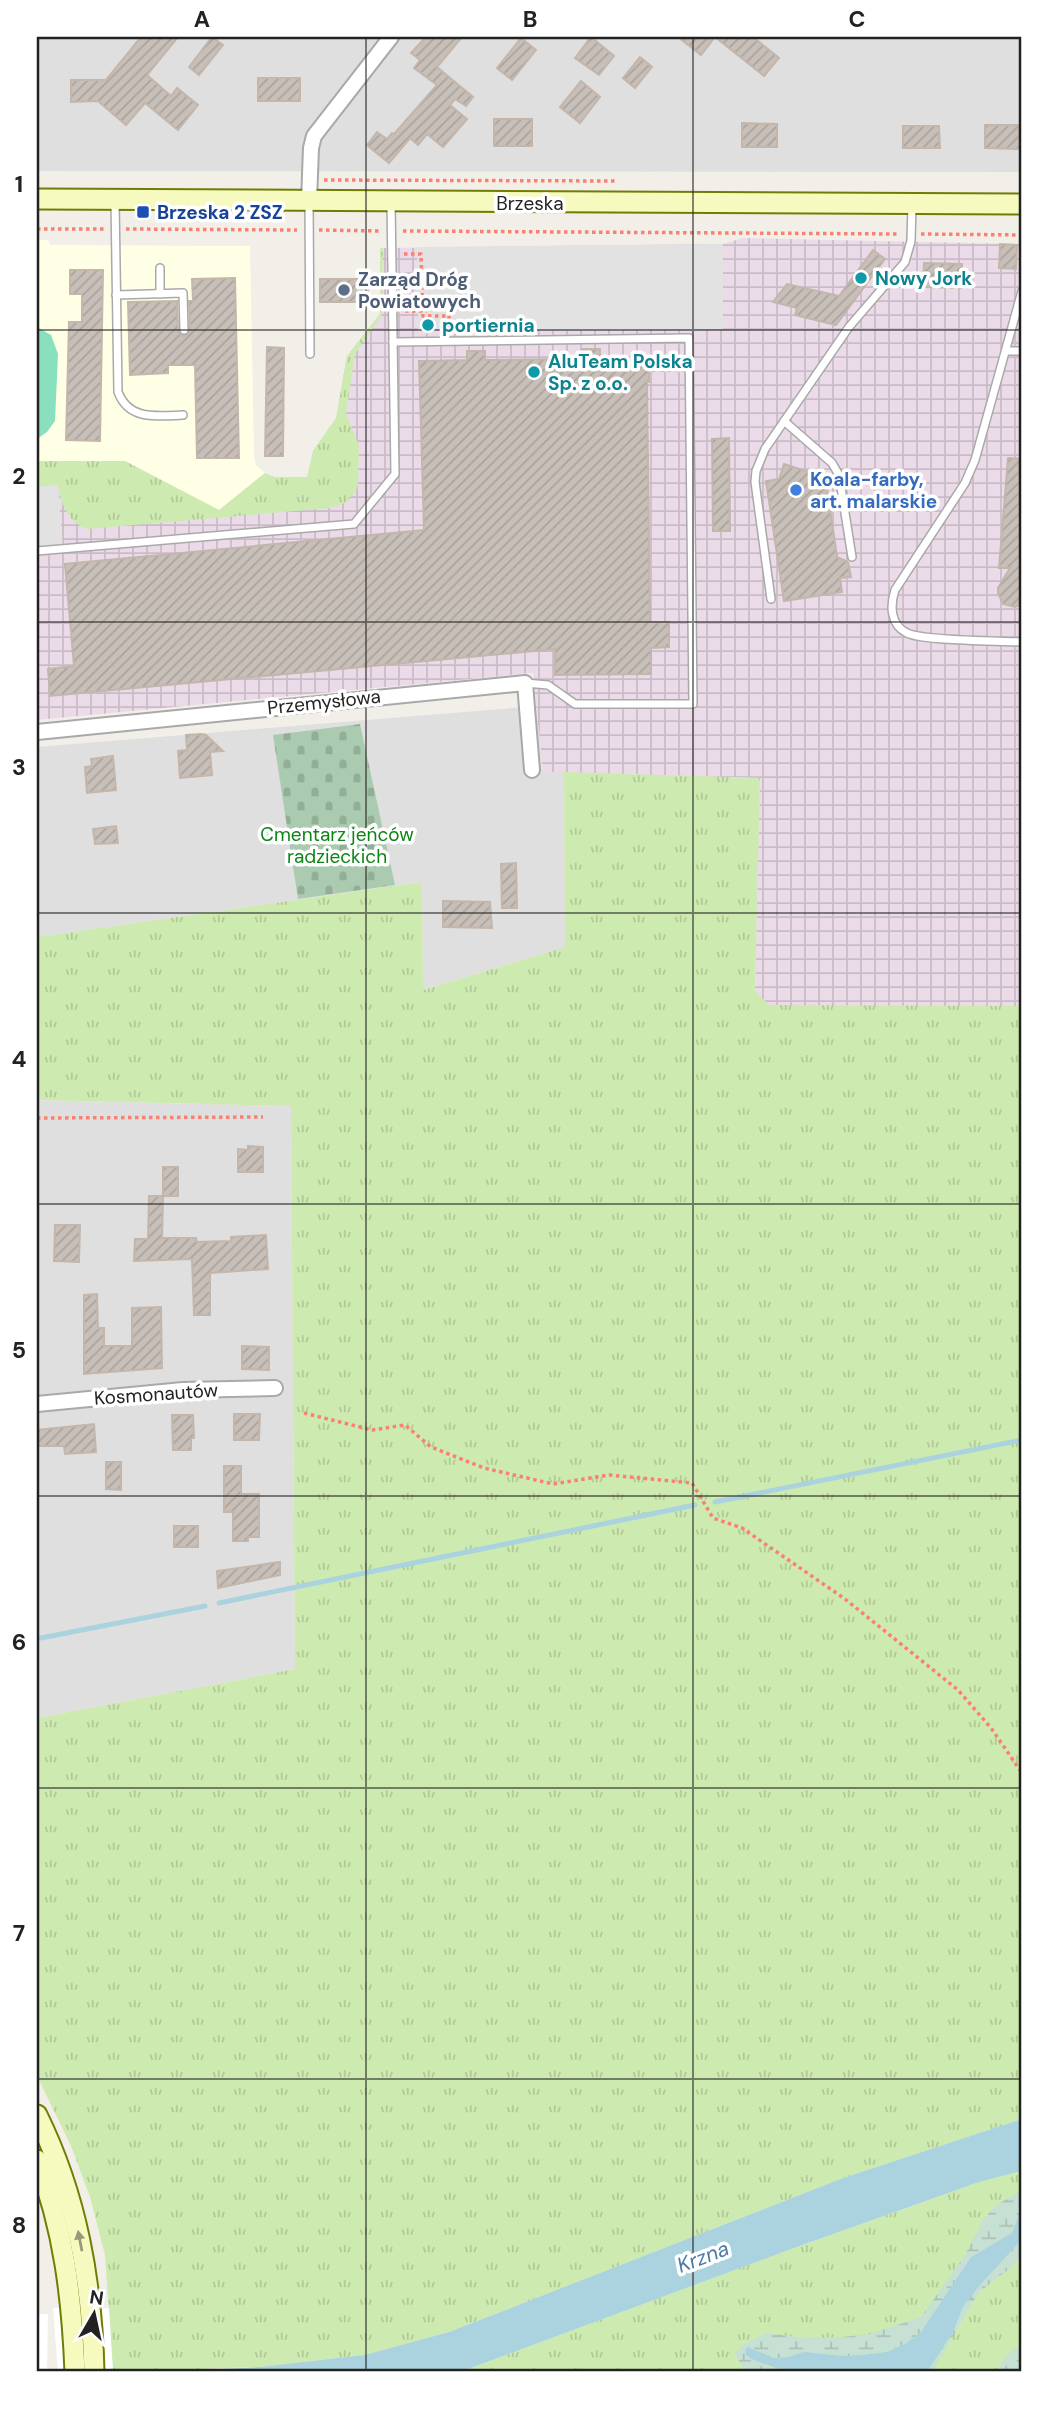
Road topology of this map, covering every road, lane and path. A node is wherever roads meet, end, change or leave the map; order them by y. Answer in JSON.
{"nodes":[{"id":1,"x":391,"y":37,"type":"edge"},
{"id":2,"x":310,"y":180,"type":"junction"},
{"id":3,"x":615,"y":181,"type":"dead end"},
{"id":4,"x":37,"y":199,"type":"edge"},
{"id":5,"x":115,"y":200,"type":"junction"},
{"id":6,"x":309,"y":201,"type":"junction"},
{"id":7,"x":391,"y":201,"type":"junction"},
{"id":8,"x":912,"y":204,"type":"junction"},
{"id":9,"x":1022,"y":204,"type":"edge"},
{"id":10,"x":37,"y":229,"type":"edge"},
{"id":11,"x":115,"y":229,"type":"junction"},
{"id":12,"x":286,"y":230,"type":"dead end"},
{"id":13,"x":335,"y":230,"type":"dead end"},
{"id":14,"x":391,"y":231,"type":"junction"},
{"id":15,"x":912,"y":234,"type":"junction"},
{"id":16,"x":1022,"y":235,"type":"edge"},
{"id":17,"x":392,"y":254,"type":"junction"},
{"id":18,"x":160,"y":268,"type":"dead end"},
{"id":19,"x":1022,"y":291,"type":"edge"},
{"id":20,"x":160,"y":294,"type":"junction"},
{"id":21,"x":116,"y":295,"type":"junction"},
{"id":22,"x":425,"y":311,"type":"junction"},
{"id":23,"x":393,"y":312,"type":"junction"},
{"id":24,"x":449,"y":316,"type":"dead end"},
{"id":25,"x":184,"y":330,"type":"dead end"},
{"id":26,"x":393,"y":342,"type":"junction"},
{"id":27,"x":1006,"y":351,"type":"junction"},
{"id":28,"x":1022,"y":351,"type":"edge"},
{"id":29,"x":310,"y":354,"type":"dead end"},
{"id":30,"x":183,"y":415,"type":"dead end"},
{"id":31,"x":784,"y":421,"type":"junction"},
{"id":32,"x":37,"y":551,"type":"edge"},
{"id":33,"x":852,"y":557,"type":"dead end"},
{"id":34,"x":771,"y":599,"type":"dead end"},
{"id":35,"x":1022,"y":642,"type":"edge"},
{"id":36,"x":524,"y":683,"type":"junction"},
{"id":37,"x":37,"y":732,"type":"edge"},
{"id":38,"x":532,"y":770,"type":"dead end"},
{"id":39,"x":263,"y":1117,"type":"dead end"},
{"id":40,"x":37,"y":1118,"type":"edge"},
{"id":41,"x":275,"y":1388,"type":"dead end"},
{"id":42,"x":37,"y":1404,"type":"edge"},
{"id":43,"x":304,"y":1413,"type":"dead end"},
{"id":44,"x":1022,"y":1773,"type":"edge"},
{"id":45,"x":37,"y":2115,"type":"edge"},
{"id":46,"x":37,"y":2160,"type":"edge"},
{"id":47,"x":81,"y":2309,"type":"junction"},
{"id":48,"x":75,"y":2372,"type":"edge"},
{"id":49,"x":94,"y":2372,"type":"edge"}],
"edges":[{"from":1,"to":2,"type":"street"},
{"from":2,"to":3,"type":"path"},
{"from":2,"to":6,"type":"street"},
{"from":4,"to":5,"type":"street","name":"Brzeska"},
{"from":5,"to":6,"type":"street","name":"Brzeska"},
{"from":5,"to":11,"type":"lane"},
{"from":6,"to":7,"type":"street","name":"Brzeska"},
{"from":6,"to":29,"type":"lane"},
{"from":7,"to":8,"type":"street","name":"Brzeska"},
{"from":7,"to":14,"type":"lane"},
{"from":8,"to":9,"type":"street","name":"Brzeska"},
{"from":8,"to":15,"type":"lane"},
{"from":10,"to":11,"type":"path"},
{"from":11,"to":12,"type":"path"},
{"from":11,"to":21,"type":"lane"},
{"from":13,"to":14,"type":"path"},
{"from":14,"to":15,"type":"path"},
{"from":14,"to":17,"type":"lane"},
{"from":15,"to":16,"type":"path"},
{"from":15,"to":31,"type":"lane"},
{"from":17,"to":22,"type":"path"},
{"from":17,"to":23,"type":"lane"},
{"from":18,"to":20,"type":"lane"},
{"from":19,"to":27,"type":"lane"},
{"from":20,"to":21,"type":"lane"},
{"from":20,"to":25,"type":"lane"},
{"from":21,"to":30,"type":"lane"},
{"from":22,"to":23,"type":"path"},
{"from":22,"to":24,"type":"path"},
{"from":23,"to":26,"type":"lane"},
{"from":26,"to":32,"type":"lane"},
{"from":26,"to":36,"type":"lane"},
{"from":27,"to":28,"type":"lane"},
{"from":27,"to":35,"type":"lane"},
{"from":31,"to":33,"type":"lane"},
{"from":31,"to":34,"type":"lane"},
{"from":36,"to":37,"type":"street","name":"Przemysłowa"},
{"from":36,"to":38,"type":"street"},
{"from":39,"to":40,"type":"path"},
{"from":41,"to":42,"type":"street","name":"Kosmonautów"},
{"from":43,"to":44,"type":"path"},
{"from":47,"to":45,"type":"street","one_way":true},
{"from":46,"to":47,"type":"street"},
{"from":47,"to":48,"type":"street"},
{"from":47,"to":49,"type":"street"}]}
